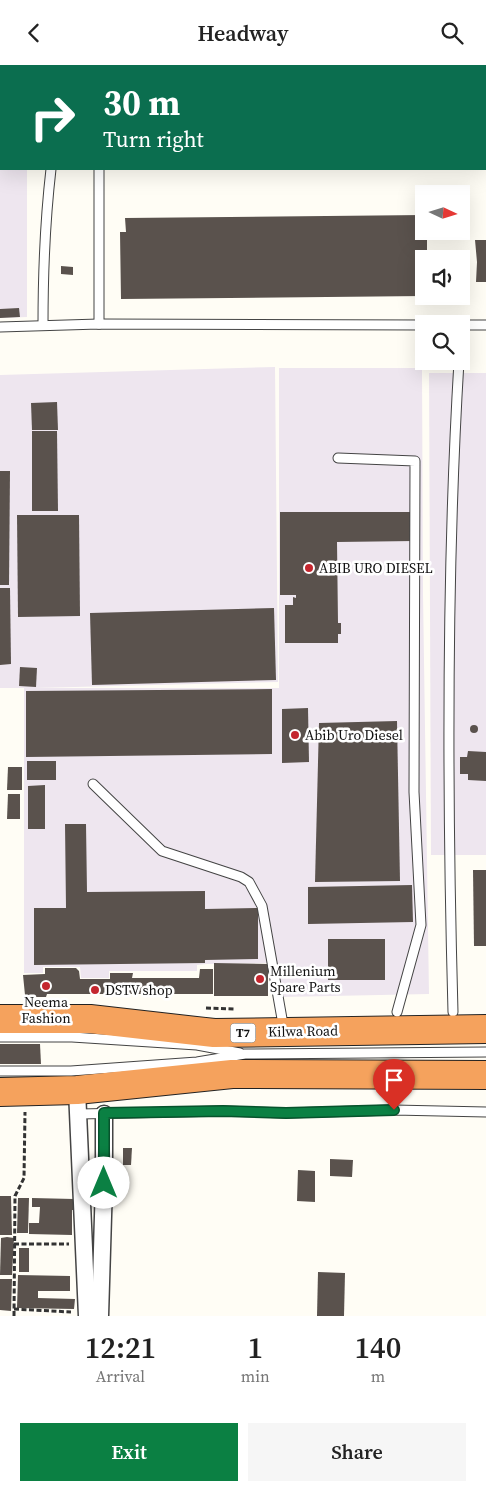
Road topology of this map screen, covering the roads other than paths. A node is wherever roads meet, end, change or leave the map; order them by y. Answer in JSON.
{"nodes":[{"id":1,"x":51,"y":170,"type":"edge"},
{"id":2,"x":98,"y":170,"type":"edge"},
{"id":3,"x":100,"y":323,"type":"junction"},
{"id":4,"x":43,"y":325,"type":"junction"},
{"id":5,"x":415,"y":325,"type":"edge"},
{"id":6,"x":470,"y":325,"type":"edge"},
{"id":7,"x":486,"y":325,"type":"edge"},
{"id":8,"x":0,"y":327,"type":"edge"},
{"id":9,"x":459,"y":370,"type":"edge"},
{"id":10,"x":338,"y":458,"type":"dead end"},
{"id":11,"x":93,"y":784,"type":"dead end"},
{"id":12,"x":397,"y":1012,"type":"dead end"},
{"id":13,"x":453,"y":1012,"type":"dead end"},
{"id":14,"x":0,"y":1019,"type":"edge"},
{"id":15,"x":486,"y":1029,"type":"edge"},
{"id":16,"x":284,"y":1031,"type":"junction"},
{"id":17,"x":0,"y":1037,"type":"edge"},
{"id":18,"x":486,"y":1052,"type":"edge"},
{"id":19,"x":245,"y":1054,"type":"junction"},
{"id":20,"x":0,"y":1071,"type":"edge"},
{"id":21,"x":486,"y":1075,"type":"edge"},
{"id":22,"x":13,"y":1092,"type":"edge"},
{"id":23,"x":78,"y":1102,"type":"junction"},
{"id":24,"x":486,"y":1112,"type":"edge"},
{"id":25,"x":104,"y":1113,"type":"junction"},
{"id":26,"x":91,"y":1315,"type":"edge"}],
"edges":[{"from":1,"to":4,"type":"lane"},
{"from":2,"to":3,"type":"lane"},
{"from":3,"to":4,"type":"lane"},
{"from":3,"to":5,"type":"lane"},
{"from":4,"to":8,"type":"lane"},
{"from":6,"to":7,"type":"lane"},
{"from":9,"to":13,"type":"lane"},
{"from":10,"to":12,"type":"lane"},
{"from":11,"to":16,"type":"lane"},
{"from":14,"to":16,"type":"highway","name":"Kilwa Road","number":"T7"},
{"from":15,"to":16,"type":"highway","name":"Kilwa Road","number":"T7"},
{"from":17,"to":19,"type":"lane"},
{"from":18,"to":19,"type":"lane"},
{"from":19,"to":20,"type":"lane"},
{"from":21,"to":23,"type":"highway"},
{"from":22,"to":23,"type":"highway"},
{"from":23,"to":25,"type":"lane"},
{"from":23,"to":26,"type":"street"},
{"from":24,"to":25,"type":"lane"},
{"from":25,"to":26,"type":"street"}]}
